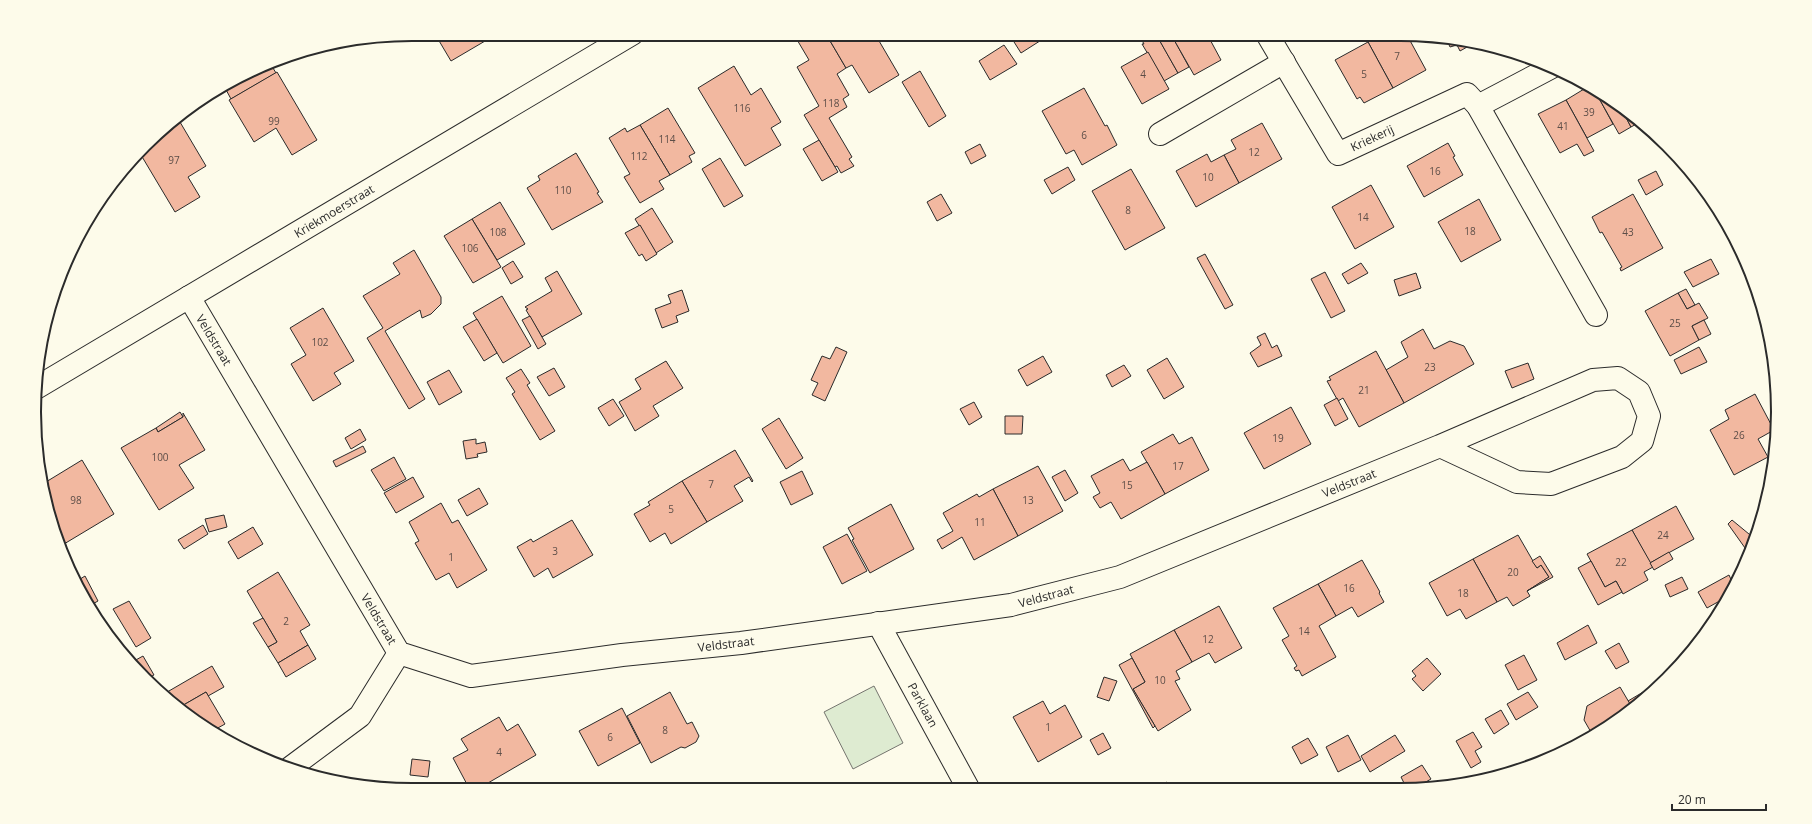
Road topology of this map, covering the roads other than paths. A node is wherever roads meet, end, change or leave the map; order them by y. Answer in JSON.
{"nodes":[{"id":1,"x":620,"y":41,"type":"edge"},
{"id":2,"x":1271,"y":41,"type":"edge"},
{"id":3,"x":1284,"y":62,"type":"junction"},
{"id":4,"x":1545,"y":71,"type":"edge"},
{"id":5,"x":1478,"y":106,"type":"junction"},
{"id":6,"x":1160,"y":134,"type":"dead end"},
{"id":7,"x":189,"y":297,"type":"junction"},
{"id":8,"x":1596,"y":315,"type":"dead end"},
{"id":9,"x":42,"y":384,"type":"edge"},
{"id":10,"x":1440,"y":446,"type":"junction"},
{"id":11,"x":878,"y":623,"type":"junction"},
{"id":12,"x":399,"y":653,"type":"junction"},
{"id":13,"x":296,"y":764,"type":"edge"},
{"id":14,"x":959,"y":783,"type":"edge"}],
"edges":[{"from":1,"to":7,"type":"street","name":"Kriekmoerstraat"},
{"from":2,"to":3,"type":"street","name":"Kriekerij"},
{"from":3,"to":5,"type":"street","name":"Kriekerij"},
{"from":3,"to":6,"type":"street"},
{"from":4,"to":5,"type":"street"},
{"from":5,"to":8,"type":"street","name":"Kriekerij"},
{"from":7,"to":9,"type":"street","name":"Kriekmoerstraat"},
{"from":7,"to":12,"type":"street","name":"Veldstraat"},
{"from":10,"to":10,"type":"street","name":"Veldstraat"},
{"from":10,"to":11,"type":"street","name":"Veldstraat"},
{"from":11,"to":12,"type":"street","name":"Veldstraat"},
{"from":11,"to":14,"type":"street","name":"Parklaan"},
{"from":12,"to":13,"type":"street"}]}
